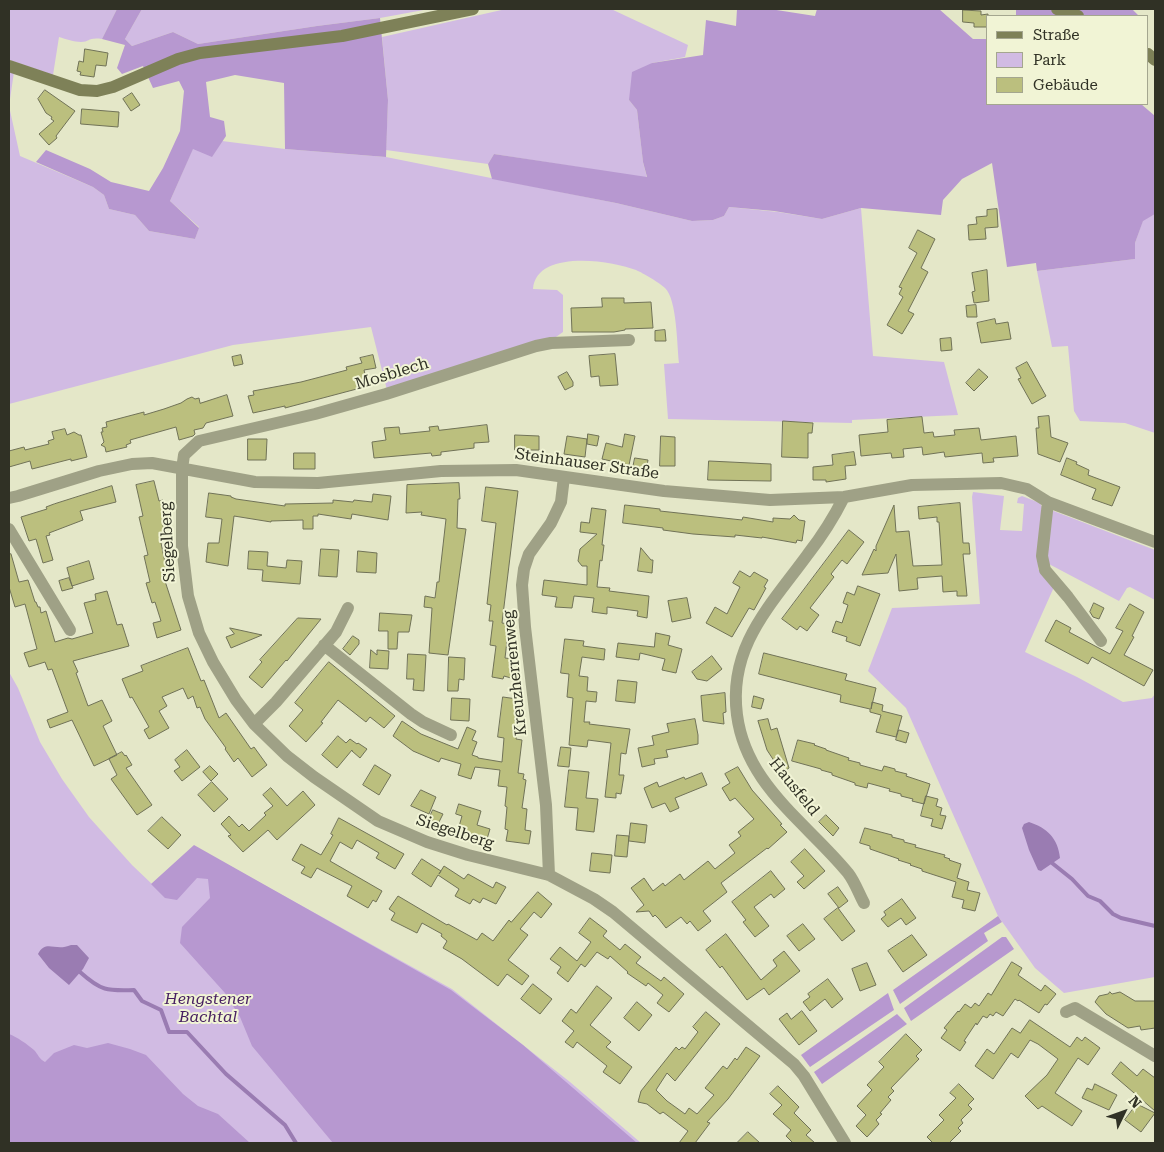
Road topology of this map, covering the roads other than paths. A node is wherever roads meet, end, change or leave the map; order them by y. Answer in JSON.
{"nodes":[{"id":1,"x":473,"y":9,"type":"edge"},
{"id":2,"x":1057,"y":9,"type":"edge"},
{"id":3,"x":1073,"y":15,"type":"edge"},
{"id":4,"x":12,"y":67,"type":"edge"},
{"id":5,"x":629,"y":340,"type":"dead end"},
{"id":6,"x":182,"y":468,"type":"junction"},
{"id":7,"x":564,"y":477,"type":"junction"},
{"id":8,"x":844,"y":497,"type":"junction"},
{"id":9,"x":9,"y":498,"type":"edge"},
{"id":10,"x":1048,"y":502,"type":"junction"},
{"id":11,"x":9,"y":529,"type":"edge"},
{"id":12,"x":1155,"y":542,"type":"edge"},
{"id":13,"x":348,"y":608,"type":"dead end"},
{"id":14,"x":70,"y":630,"type":"dead end"},
{"id":15,"x":1101,"y":641,"type":"dead end"},
{"id":16,"x":324,"y":645,"type":"junction"},
{"id":17,"x":254,"y":724,"type":"junction"},
{"id":18,"x":450,"y":735,"type":"dead end"},
{"id":19,"x":549,"y":875,"type":"junction"},
{"id":20,"x":864,"y":903,"type":"dead end"},
{"id":21,"x":1066,"y":1012,"type":"dead end"},
{"id":22,"x":1155,"y":1056,"type":"edge"},
{"id":23,"x":845,"y":1143,"type":"edge"}],
"edges":[{"from":1,"to":4,"type":"main road"},
{"from":2,"to":3,"type":"main road"},
{"from":5,"to":6,"type":"street","name":"Mosblech"},
{"from":6,"to":7,"type":"street","name":"Steinhauser Straße"},
{"from":6,"to":9,"type":"street","name":"Steinhauser Straße"},
{"from":6,"to":17,"type":"street","name":"Siegelberg"},
{"from":7,"to":8,"type":"street","name":"Steinhauser Straße"},
{"from":7,"to":19,"type":"street","name":"Kreuzherrenweg"},
{"from":8,"to":10,"type":"street","name":"Steinhauser Straße"},
{"from":8,"to":20,"type":"street","name":"Hausfeld"},
{"from":10,"to":12,"type":"street","name":"Steinhauser Straße"},
{"from":10,"to":15,"type":"street"},
{"from":11,"to":14,"type":"street"},
{"from":13,"to":16,"type":"street"},
{"from":16,"to":17,"type":"street"},
{"from":16,"to":18,"type":"street"},
{"from":17,"to":19,"type":"street","name":"Siegelberg"},
{"from":19,"to":23,"type":"street","name":"Siegelberg"},
{"from":21,"to":22,"type":"street"}]}
